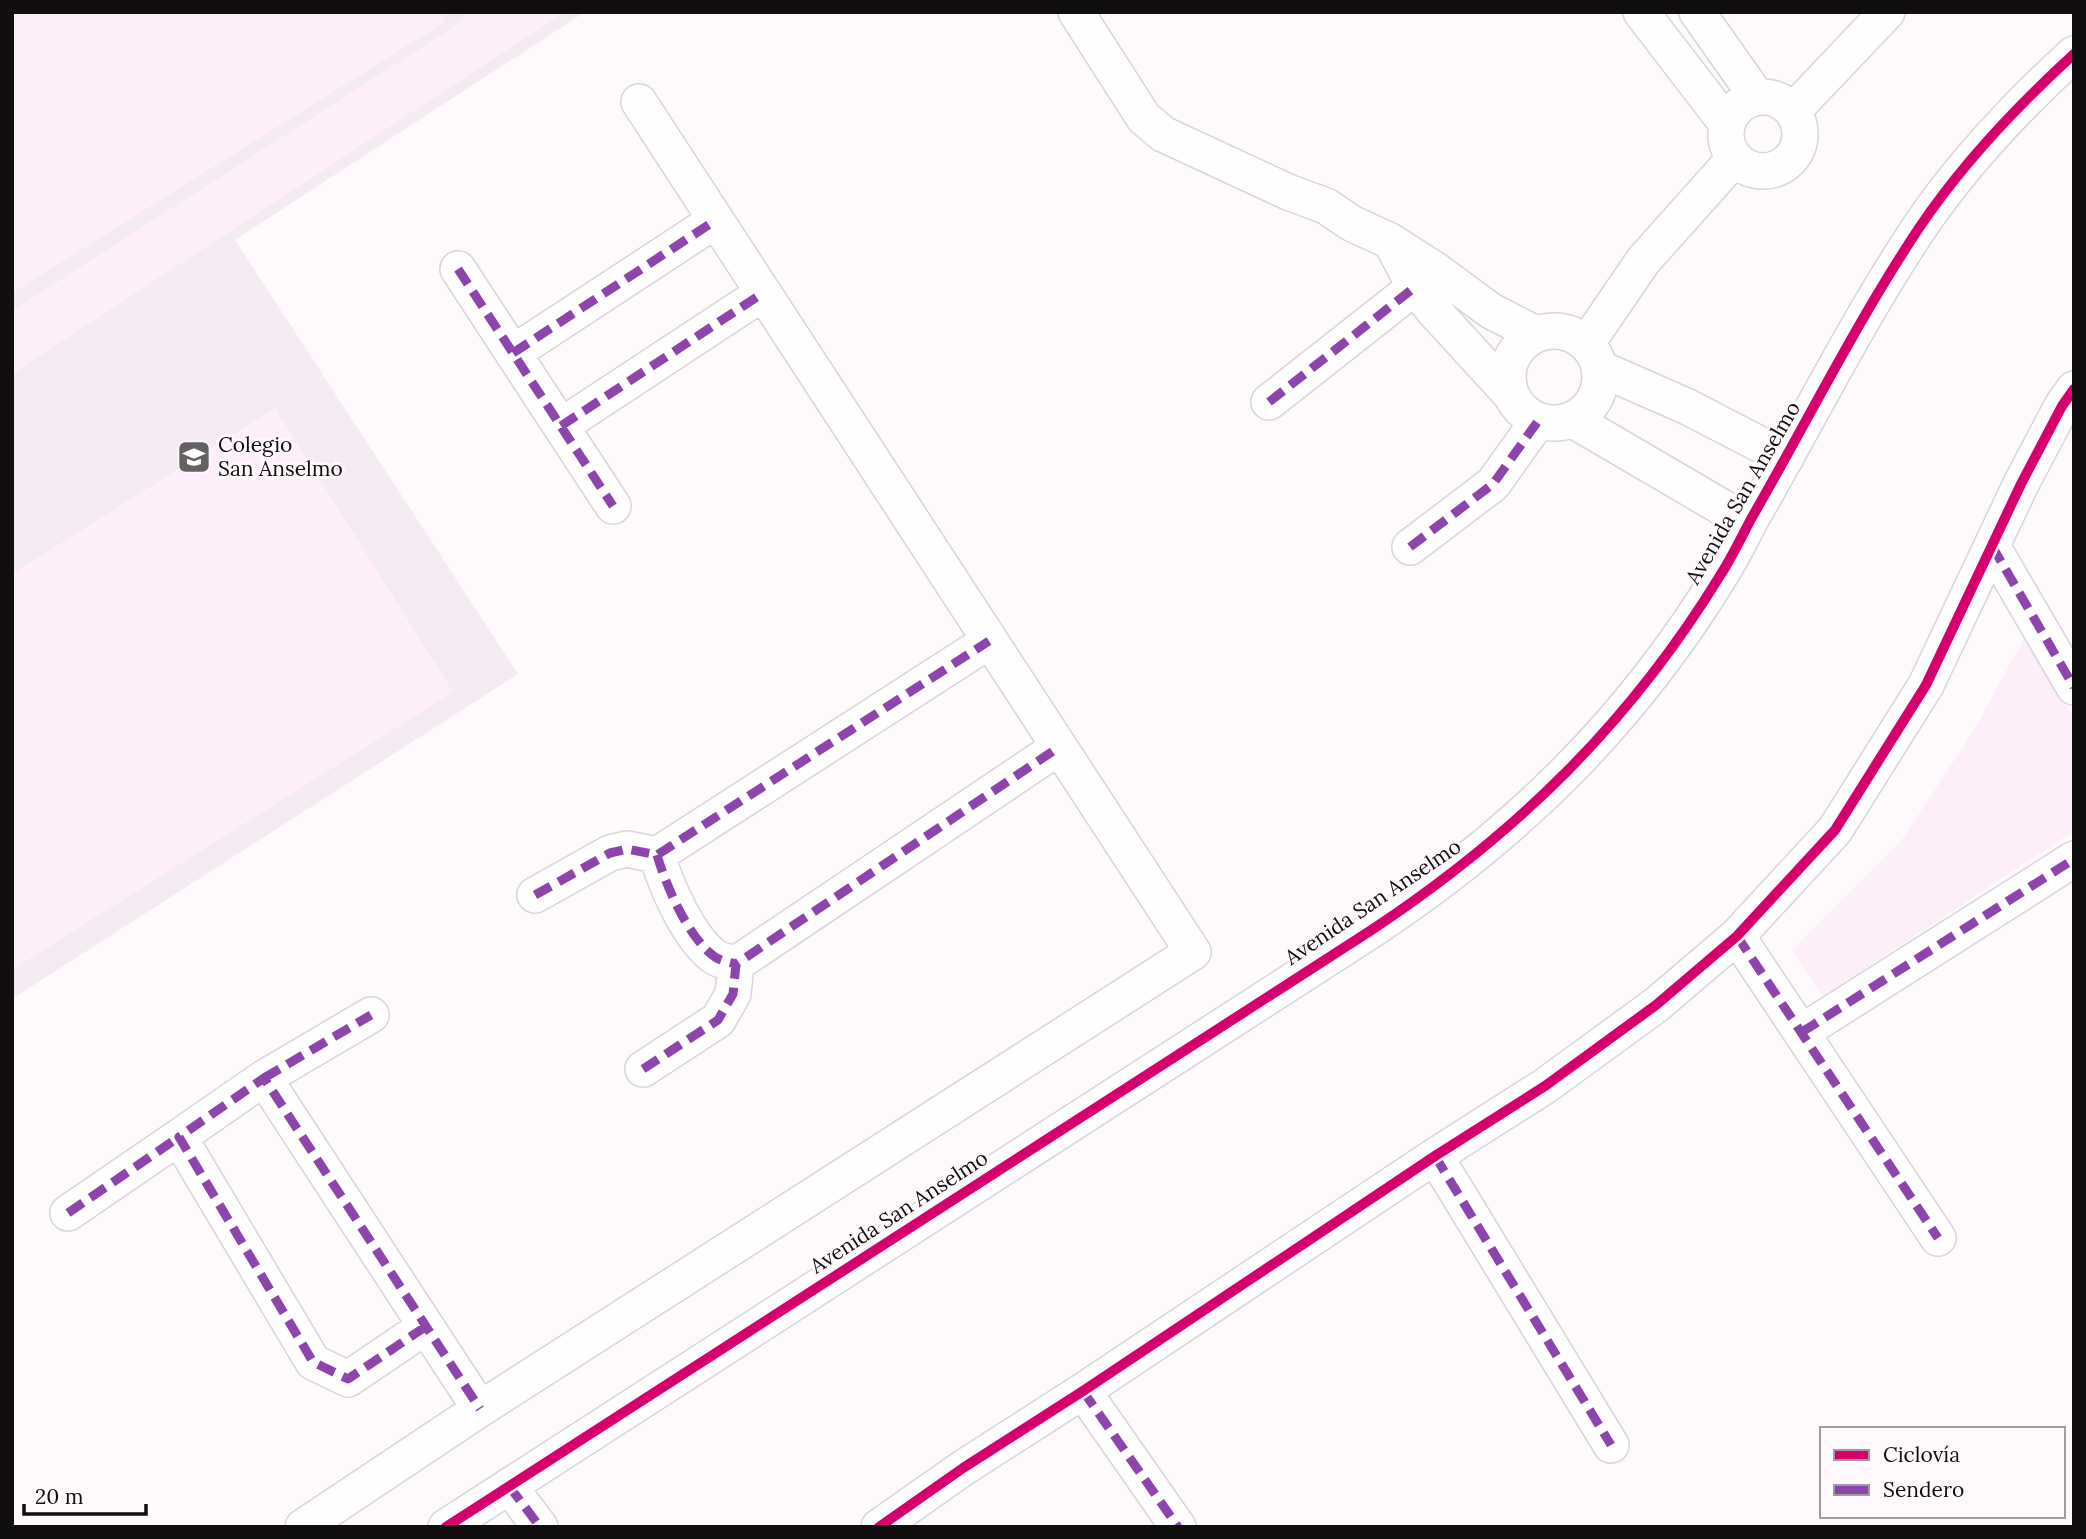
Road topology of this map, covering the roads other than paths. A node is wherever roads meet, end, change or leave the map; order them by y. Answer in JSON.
{"nodes":[{"id":1,"x":1076,"y":12,"type":"edge"},
{"id":2,"x":1641,"y":12,"type":"edge"},
{"id":3,"x":1697,"y":12,"type":"edge"},
{"id":4,"x":1887,"y":12,"type":"edge"},
{"id":5,"x":2074,"y":54,"type":"edge"},
{"id":6,"x":1757,"y":97,"type":"junction"},
{"id":7,"x":639,"y":102,"type":"dead end"},
{"id":8,"x":1793,"y":111,"type":"junction"},
{"id":9,"x":1727,"y":124,"type":"junction"},
{"id":10,"x":1735,"y":158,"type":"junction"},
{"id":11,"x":716,"y":220,"type":"junction"},
{"id":12,"x":1390,"y":241,"type":"junction"},
{"id":13,"x":458,"y":269,"type":"dead end"},
{"id":14,"x":1415,"y":286,"type":"junction"},
{"id":15,"x":763,"y":293,"type":"junction"},
{"id":16,"x":1536,"y":334,"type":"junction"},
{"id":17,"x":513,"y":353,"type":"junction"},
{"id":18,"x":1593,"y":355,"type":"junction"},
{"id":19,"x":2074,"y":389,"type":"edge"},
{"id":20,"x":1512,"y":396,"type":"junction"},
{"id":21,"x":1269,"y":402,"type":"dead end"},
{"id":22,"x":1573,"y":420,"type":"junction"},
{"id":23,"x":1538,"y":421,"type":"junction"},
{"id":24,"x":561,"y":426,"type":"junction"},
{"id":25,"x":1786,"y":458,"type":"junction"},
{"id":26,"x":613,"y":506,"type":"dead end"},
{"id":27,"x":1749,"y":523,"type":"junction"},
{"id":28,"x":1410,"y":547,"type":"dead end"},
{"id":29,"x":1992,"y":547,"type":"junction"},
{"id":30,"x":989,"y":640,"type":"junction"},
{"id":31,"x":2074,"y":687,"type":"edge"},
{"id":32,"x":1059,"y":747,"type":"junction"},
{"id":33,"x":657,"y":855,"type":"junction"},
{"id":34,"x":2074,"y":859,"type":"edge"},
{"id":35,"x":535,"y":895,"type":"dead end"},
{"id":36,"x":1737,"y":936,"type":"junction"},
{"id":37,"x":737,"y":964,"type":"junction"},
{"id":38,"x":371,"y":1015,"type":"dead end"},
{"id":39,"x":1802,"y":1032,"type":"junction"},
{"id":40,"x":643,"y":1069,"type":"dead end"},
{"id":41,"x":264,"y":1078,"type":"junction"},
{"id":42,"x":179,"y":1137,"type":"junction"},
{"id":43,"x":1435,"y":1156,"type":"junction"},
{"id":44,"x":68,"y":1213,"type":"dead end"},
{"id":45,"x":1938,"y":1238,"type":"dead end"},
{"id":46,"x":425,"y":1327,"type":"junction"},
{"id":47,"x":1083,"y":1391,"type":"junction"},
{"id":48,"x":480,"y":1409,"type":"junction"},
{"id":49,"x":1611,"y":1445,"type":"dead end"},
{"id":50,"x":509,"y":1486,"type":"junction"},
{"id":51,"x":303,"y":1527,"type":"edge"},
{"id":52,"x":446,"y":1527,"type":"edge"},
{"id":53,"x":540,"y":1527,"type":"edge"},
{"id":54,"x":879,"y":1527,"type":"edge"},
{"id":55,"x":1178,"y":1527,"type":"edge"}],
"edges":[{"from":1,"to":12,"type":"street"},
{"from":2,"to":9,"type":"street"},
{"from":3,"to":6,"type":"street"},
{"from":4,"to":8,"type":"street"},
{"from":5,"to":25,"type":"street","name":"Avenida San Anselmo"},
{"from":6,"to":8,"type":"street"},
{"from":6,"to":9,"type":"street"},
{"from":7,"to":11,"type":"street"},
{"from":8,"to":10,"type":"street"},
{"from":9,"to":10,"type":"street"},
{"from":10,"to":18,"type":"street"},
{"from":11,"to":15,"type":"street"},
{"from":11,"to":17,"type":"street"},
{"from":12,"to":14,"type":"street"},
{"from":12,"to":16,"type":"street"},
{"from":13,"to":17,"type":"street"},
{"from":14,"to":20,"type":"street"},
{"from":14,"to":21,"type":"street"},
{"from":15,"to":24,"type":"street"},
{"from":15,"to":30,"type":"street"},
{"from":16,"to":18,"type":"street"},
{"from":16,"to":20,"type":"street"},
{"from":17,"to":24,"type":"street"},
{"from":18,"to":22,"type":"street"},
{"from":18,"to":25,"type":"street"},
{"from":19,"to":29,"type":"street"},
{"from":20,"to":23,"type":"street"},
{"from":22,"to":23,"type":"street"},
{"from":22,"to":27,"type":"street"},
{"from":23,"to":28,"type":"street"},
{"from":24,"to":26,"type":"street"},
{"from":25,"to":27,"type":"street","name":"Avenida San Anselmo"},
{"from":27,"to":50,"type":"street","name":"Avenida San Anselmo"},
{"from":29,"to":31,"type":"street"},
{"from":29,"to":36,"type":"street"},
{"from":30,"to":32,"type":"street"},
{"from":30,"to":33,"type":"street"},
{"from":32,"to":37,"type":"street"},
{"from":32,"to":48,"type":"street"},
{"from":33,"to":35,"type":"street"},
{"from":33,"to":37,"type":"street"},
{"from":34,"to":39,"type":"street"},
{"from":36,"to":39,"type":"street"},
{"from":36,"to":43,"type":"street"},
{"from":37,"to":40,"type":"street"},
{"from":38,"to":41,"type":"street"},
{"from":39,"to":45,"type":"street"},
{"from":41,"to":42,"type":"street"},
{"from":41,"to":46,"type":"street"},
{"from":42,"to":44,"type":"street"},
{"from":42,"to":46,"type":"street"},
{"from":43,"to":47,"type":"street"},
{"from":43,"to":49,"type":"street"},
{"from":46,"to":48,"type":"street"},
{"from":47,"to":54,"type":"street"},
{"from":47,"to":55,"type":"street"},
{"from":48,"to":51,"type":"street"},
{"from":50,"to":52,"type":"street","name":"Avenida San Anselmo"},
{"from":50,"to":53,"type":"street"}]}
